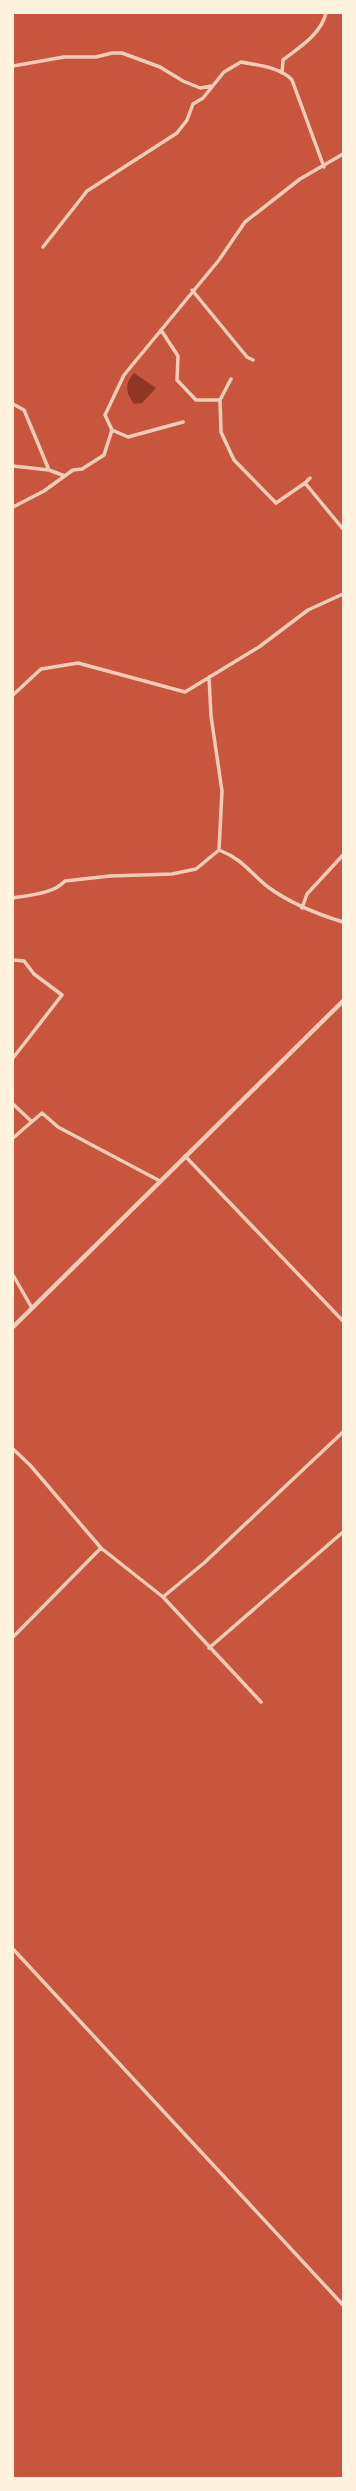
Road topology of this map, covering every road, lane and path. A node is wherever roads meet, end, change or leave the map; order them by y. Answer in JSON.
{"nodes":[{"id":1,"x":326,"y":13,"type":"edge"},
{"id":2,"x":13,"y":66,"type":"edge"},
{"id":3,"x":282,"y":73,"type":"junction"},
{"id":4,"x":213,"y":85,"type":"junction"},
{"id":5,"x":343,"y":154,"type":"edge"},
{"id":6,"x":324,"y":167,"type":"junction"},
{"id":7,"x":43,"y":248,"type":"dead end"},
{"id":8,"x":192,"y":290,"type":"junction"},
{"id":9,"x":161,"y":330,"type":"junction"},
{"id":10,"x":254,"y":360,"type":"dead end"},
{"id":11,"x":231,"y":379,"type":"dead end"},
{"id":12,"x":220,"y":400,"type":"junction"},
{"id":13,"x":13,"y":404,"type":"edge"},
{"id":14,"x":183,"y":422,"type":"dead end"},
{"id":15,"x":112,"y":430,"type":"junction"},
{"id":16,"x":13,"y":466,"type":"edge"},
{"id":17,"x":49,"y":470,"type":"junction"},
{"id":18,"x":65,"y":476,"type":"junction"},
{"id":19,"x":310,"y":478,"type":"dead end"},
{"id":20,"x":305,"y":482,"type":"junction"},
{"id":21,"x":13,"y":506,"type":"edge"},
{"id":22,"x":343,"y":529,"type":"edge"},
{"id":23,"x":343,"y":594,"type":"edge"},
{"id":24,"x":209,"y":677,"type":"junction"},
{"id":25,"x":13,"y":695,"type":"edge"},
{"id":26,"x":219,"y":850,"type":"junction"},
{"id":27,"x":343,"y":855,"type":"edge"},
{"id":28,"x":13,"y":898,"type":"edge"},
{"id":29,"x":302,"y":908,"type":"junction"},
{"id":30,"x":343,"y":922,"type":"edge"},
{"id":31,"x":13,"y":960,"type":"edge"},
{"id":32,"x":343,"y":1001,"type":"edge"},
{"id":33,"x":13,"y":1058,"type":"edge"},
{"id":34,"x":13,"y":1104,"type":"edge"},
{"id":35,"x":31,"y":1121,"type":"junction"},
{"id":36,"x":13,"y":1138,"type":"edge"},
{"id":37,"x":185,"y":1156,"type":"junction"},
{"id":38,"x":160,"y":1181,"type":"junction"},
{"id":39,"x":13,"y":1275,"type":"edge"},
{"id":40,"x":32,"y":1308,"type":"junction"},
{"id":41,"x":343,"y":1321,"type":"edge"},
{"id":42,"x":13,"y":1327,"type":"edge"},
{"id":43,"x":343,"y":1432,"type":"edge"},
{"id":44,"x":13,"y":1449,"type":"edge"},
{"id":45,"x":343,"y":1532,"type":"edge"},
{"id":46,"x":100,"y":1548,"type":"junction"},
{"id":47,"x":162,"y":1597,"type":"junction"},
{"id":48,"x":13,"y":1637,"type":"edge"},
{"id":49,"x":209,"y":1648,"type":"junction"},
{"id":50,"x":260,"y":1702,"type":"dead end"},
{"id":51,"x":13,"y":1948,"type":"edge"},
{"id":52,"x":343,"y":2305,"type":"edge"}],
"edges":[{"from":1,"to":3,"type":"street"},
{"from":2,"to":4,"type":"street"},
{"from":3,"to":4,"type":"street"},
{"from":3,"to":6,"type":"street"},
{"from":4,"to":7,"type":"street"},
{"from":5,"to":6,"type":"street"},
{"from":6,"to":8,"type":"street"},
{"from":8,"to":9,"type":"street"},
{"from":8,"to":10,"type":"street"},
{"from":9,"to":12,"type":"street"},
{"from":9,"to":15,"type":"street"},
{"from":11,"to":12,"type":"street"},
{"from":12,"to":20,"type":"street"},
{"from":13,"to":17,"type":"street"},
{"from":14,"to":15,"type":"street"},
{"from":15,"to":18,"type":"street"},
{"from":16,"to":17,"type":"street"},
{"from":17,"to":18,"type":"street"},
{"from":18,"to":21,"type":"street"},
{"from":19,"to":20,"type":"street"},
{"from":20,"to":22,"type":"street"},
{"from":23,"to":24,"type":"street"},
{"from":24,"to":25,"type":"street"},
{"from":24,"to":26,"type":"street"},
{"from":26,"to":28,"type":"street"},
{"from":26,"to":29,"type":"street"},
{"from":27,"to":29,"type":"street"},
{"from":29,"to":30,"type":"street"},
{"from":31,"to":33,"type":"street"},
{"from":32,"to":37,"type":"street"},
{"from":34,"to":35,"type":"street"},
{"from":35,"to":36,"type":"street"},
{"from":35,"to":38,"type":"street"},
{"from":37,"to":38,"type":"street"},
{"from":37,"to":41,"type":"street"},
{"from":38,"to":40,"type":"street"},
{"from":39,"to":40,"type":"street"},
{"from":40,"to":42,"type":"street"},
{"from":43,"to":47,"type":"street"},
{"from":44,"to":46,"type":"street"},
{"from":45,"to":49,"type":"street"},
{"from":46,"to":47,"type":"street"},
{"from":46,"to":48,"type":"street"},
{"from":47,"to":49,"type":"street"},
{"from":49,"to":50,"type":"street"},
{"from":51,"to":52,"type":"street"}]}
